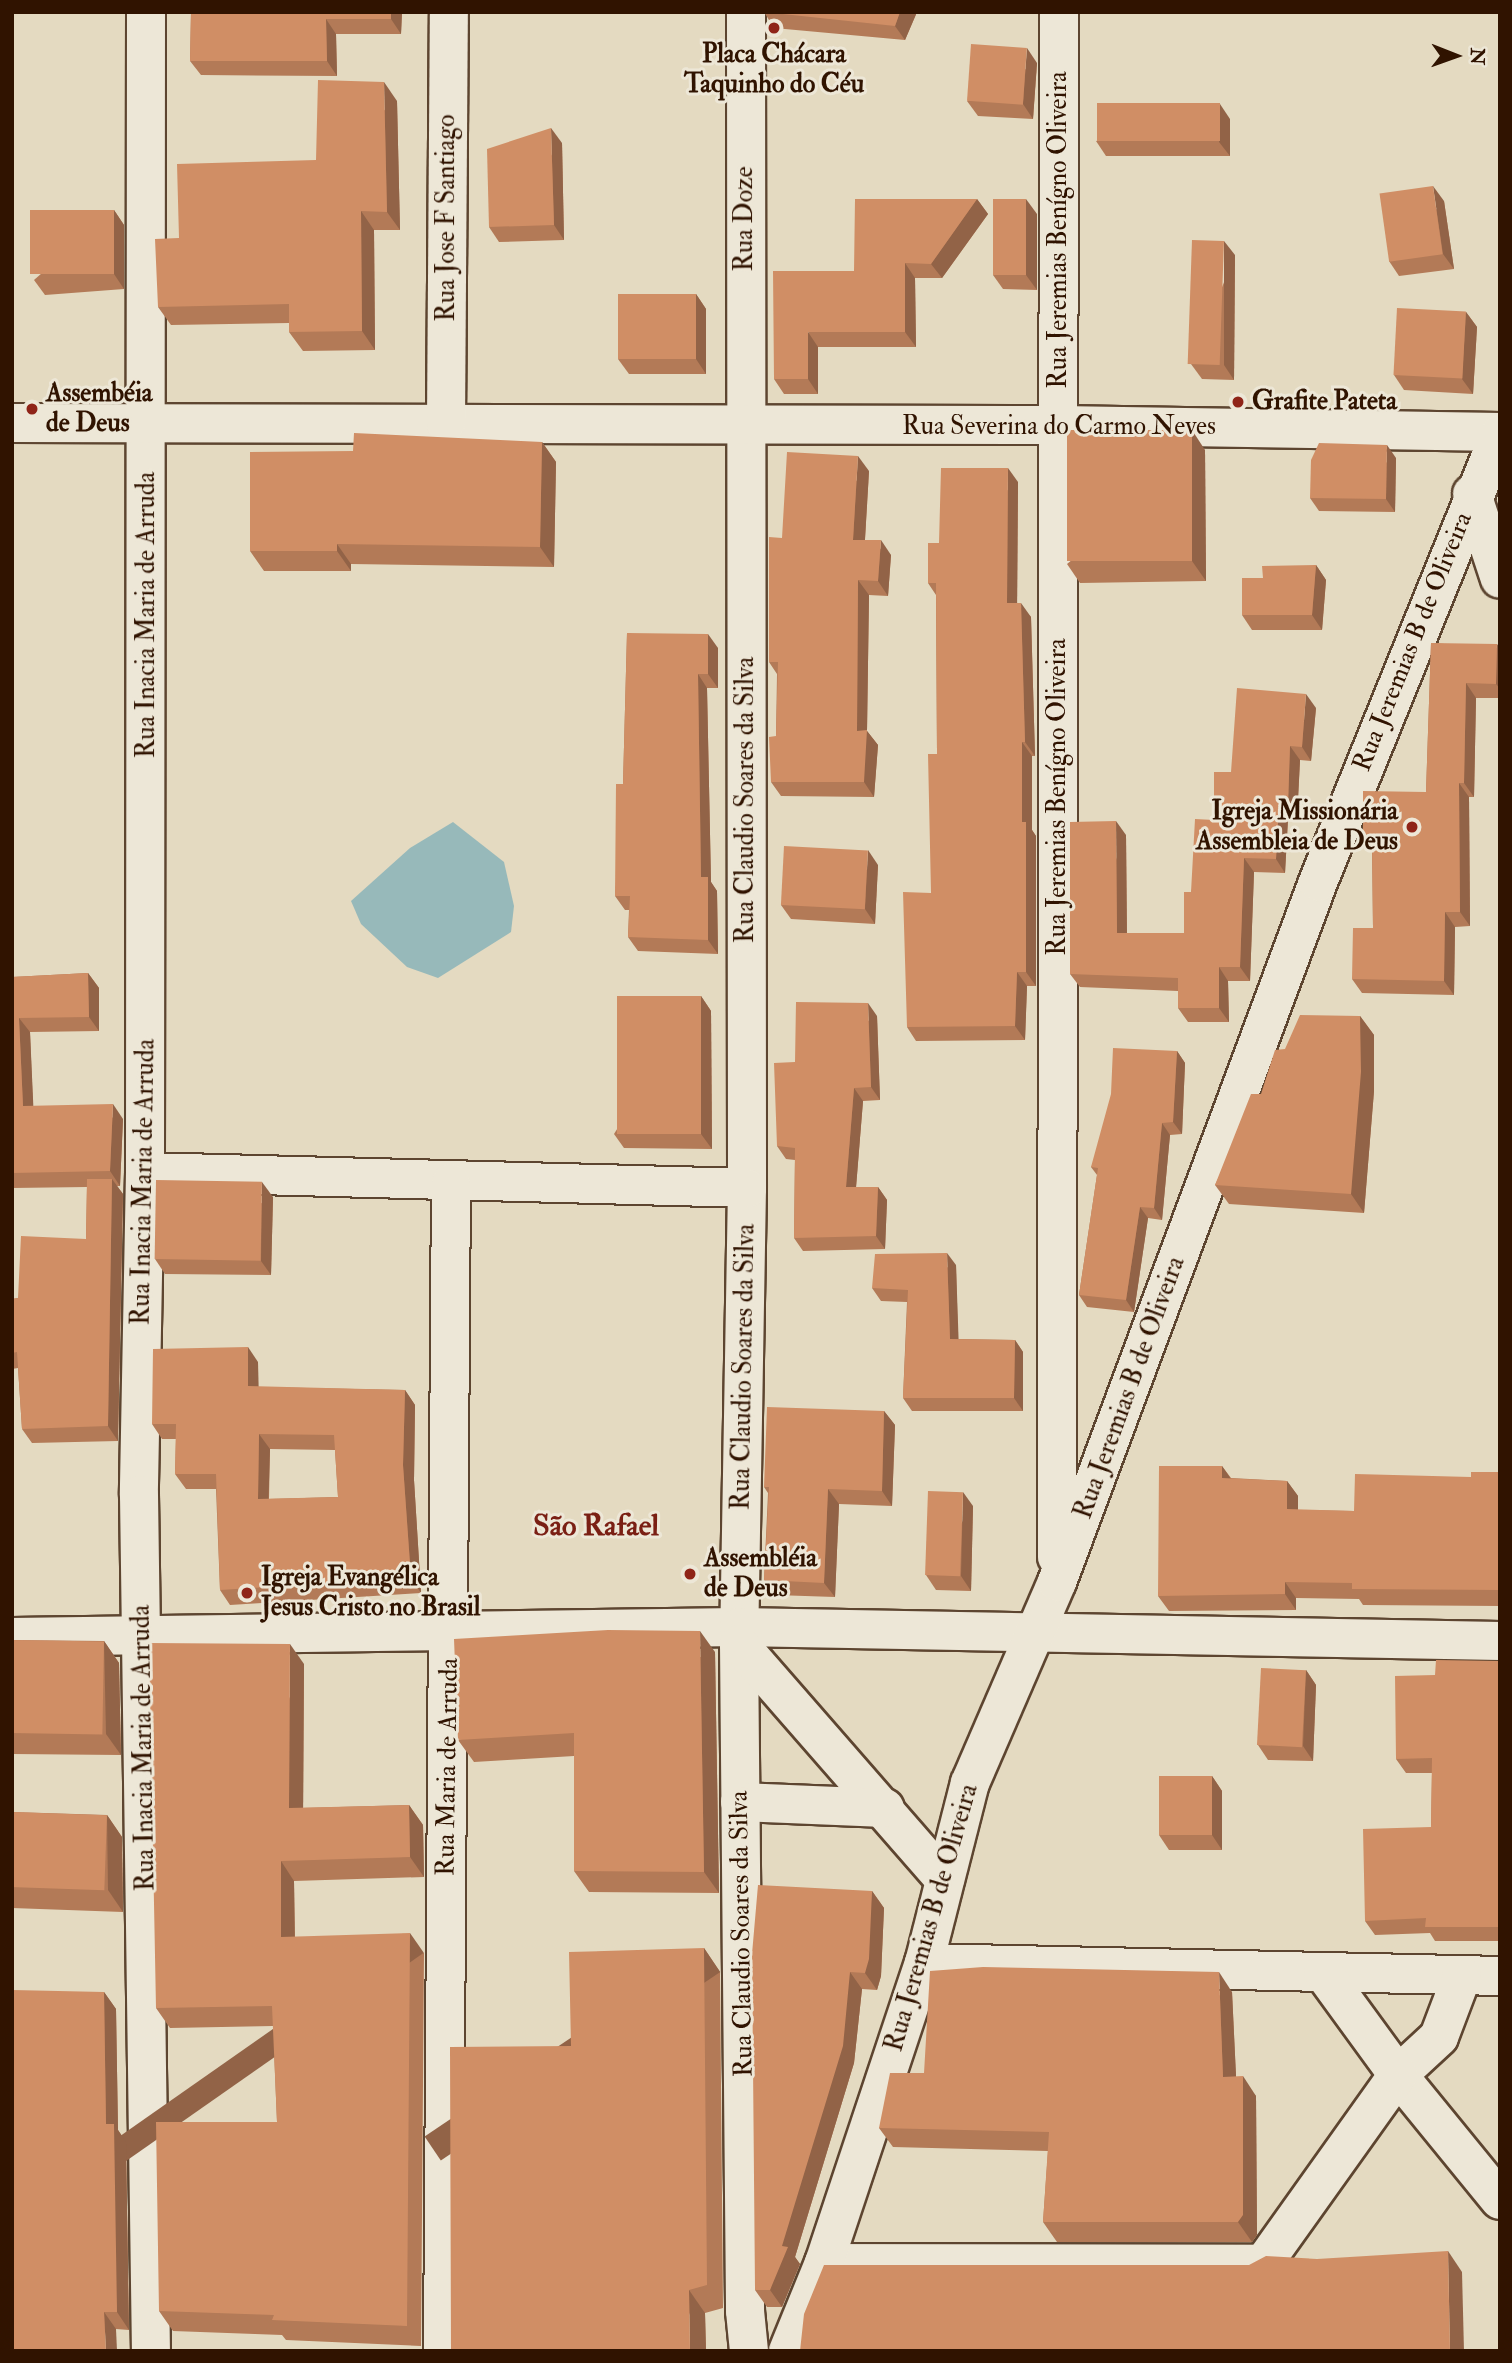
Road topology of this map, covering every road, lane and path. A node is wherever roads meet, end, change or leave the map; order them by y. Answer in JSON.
{"nodes":[{"id":1,"x":146,"y":12,"type":"edge"},
{"id":2,"x":449,"y":12,"type":"edge"},
{"id":3,"x":746,"y":12,"type":"edge"},
{"id":4,"x":1059,"y":12,"type":"edge"},
{"id":5,"x":12,"y":423,"type":"edge"},
{"id":6,"x":446,"y":424,"type":"junction"},
{"id":7,"x":745,"y":425,"type":"junction"},
{"id":8,"x":1059,"y":425,"type":"junction"},
{"id":9,"x":148,"y":426,"type":"junction"},
{"id":10,"x":1500,"y":433,"type":"edge"},
{"id":11,"x":1472,"y":494,"type":"junction"},
{"id":12,"x":1500,"y":579,"type":"edge"},
{"id":13,"x":145,"y":1172,"type":"junction"},
{"id":14,"x":451,"y":1183,"type":"junction"},
{"id":15,"x":747,"y":1188,"type":"junction"},
{"id":16,"x":1057,"y":1582,"type":"junction"},
{"id":17,"x":1033,"y":1630,"type":"junction"},
{"id":18,"x":450,"y":1632,"type":"junction"},
{"id":19,"x":144,"y":1635,"type":"junction"},
{"id":20,"x":739,"y":1636,"type":"junction"},
{"id":21,"x":12,"y":1637,"type":"edge"},
{"id":22,"x":1500,"y":1641,"type":"edge"},
{"id":23,"x":740,"y":1802,"type":"junction"},
{"id":24,"x":885,"y":1808,"type":"junction"},
{"id":25,"x":945,"y":1880,"type":"junction"},
{"id":26,"x":924,"y":1963,"type":"junction"},
{"id":27,"x":1323,"y":1972,"type":"junction"},
{"id":28,"x":1462,"y":1976,"type":"junction"},
{"id":29,"x":1500,"y":1976,"type":"edge"},
{"id":30,"x":1398,"y":2075,"type":"junction"},
{"id":31,"x":1500,"y":2200,"type":"edge"},
{"id":32,"x":824,"y":2263,"type":"junction"},
{"id":33,"x":150,"y":2351,"type":"edge"},
{"id":34,"x":443,"y":2351,"type":"edge"},
{"id":35,"x":749,"y":2351,"type":"edge"},
{"id":36,"x":788,"y":2351,"type":"edge"}],
"edges":[{"from":1,"to":9,"type":"street","name":"Rua Inacia Maria de Arruda"},
{"from":2,"to":6,"type":"street","name":"Rua Jose F Santiago"},
{"from":3,"to":7,"type":"street","name":"Rua Doze"},
{"from":4,"to":8,"type":"street","name":"Rua Jeremias Benígno Oliveira"},
{"from":5,"to":9,"type":"street","name":"Rua Severina do Carmo Neves"},
{"from":6,"to":7,"type":"street","name":"Rua Severina do Carmo Neves"},
{"from":6,"to":9,"type":"street","name":"Rua Severina do Carmo Neves"},
{"from":7,"to":8,"type":"street","name":"Rua Severina do Carmo Neves"},
{"from":7,"to":15,"type":"street","name":"Rua Claudio Soares da Silva"},
{"from":8,"to":10,"type":"street","name":"Rua Severina do Carmo Neves"},
{"from":8,"to":16,"type":"street","name":"Rua Jeremias Benígno Oliveira"},
{"from":9,"to":13,"type":"street","name":"Rua Inacia Maria de Arruda"},
{"from":10,"to":11,"type":"street","name":"Rua Jeremias B de Oliveira"},
{"from":11,"to":12,"type":"street"},
{"from":11,"to":16,"type":"street","name":"Rua Jeremias B de Oliveira"},
{"from":13,"to":14,"type":"street"},
{"from":13,"to":19,"type":"street","name":"Rua Inacia Maria de Arruda"},
{"from":14,"to":15,"type":"street"},
{"from":14,"to":18,"type":"street","name":"Rua Maria de Arruda"},
{"from":15,"to":20,"type":"street","name":"Rua Claudio Soares da Silva"},
{"from":16,"to":17,"type":"street","name":"Rua Jeremias B de Oliveira"},
{"from":17,"to":20,"type":"street"},
{"from":17,"to":22,"type":"street"},
{"from":17,"to":25,"type":"street","name":"Rua Jeremias B de Oliveira"},
{"from":18,"to":19,"type":"street"},
{"from":18,"to":20,"type":"street"},
{"from":18,"to":34,"type":"street","name":"Rua Maria de Arruda"},
{"from":19,"to":21,"type":"street"},
{"from":19,"to":33,"type":"street","name":"Rua Inacia Maria de Arruda"},
{"from":20,"to":23,"type":"street","name":"Rua Claudio Soares da Silva"},
{"from":20,"to":24,"type":"street"},
{"from":23,"to":24,"type":"street"},
{"from":23,"to":35,"type":"street","name":"Rua Claudio Soares da Silva"},
{"from":24,"to":25,"type":"street"},
{"from":25,"to":26,"type":"street","name":"Rua Jeremias B de Oliveira"},
{"from":26,"to":27,"type":"street"},
{"from":26,"to":32,"type":"street","name":"Rua Jeremias B de Oliveira"},
{"from":27,"to":28,"type":"street"},
{"from":27,"to":30,"type":"street"},
{"from":28,"to":29,"type":"street"},
{"from":28,"to":30,"type":"street"},
{"from":30,"to":31,"type":"street"},
{"from":30,"to":32,"type":"street"},
{"from":32,"to":36,"type":"street","name":"Rua Jeremias B de Oliveira"}]}
